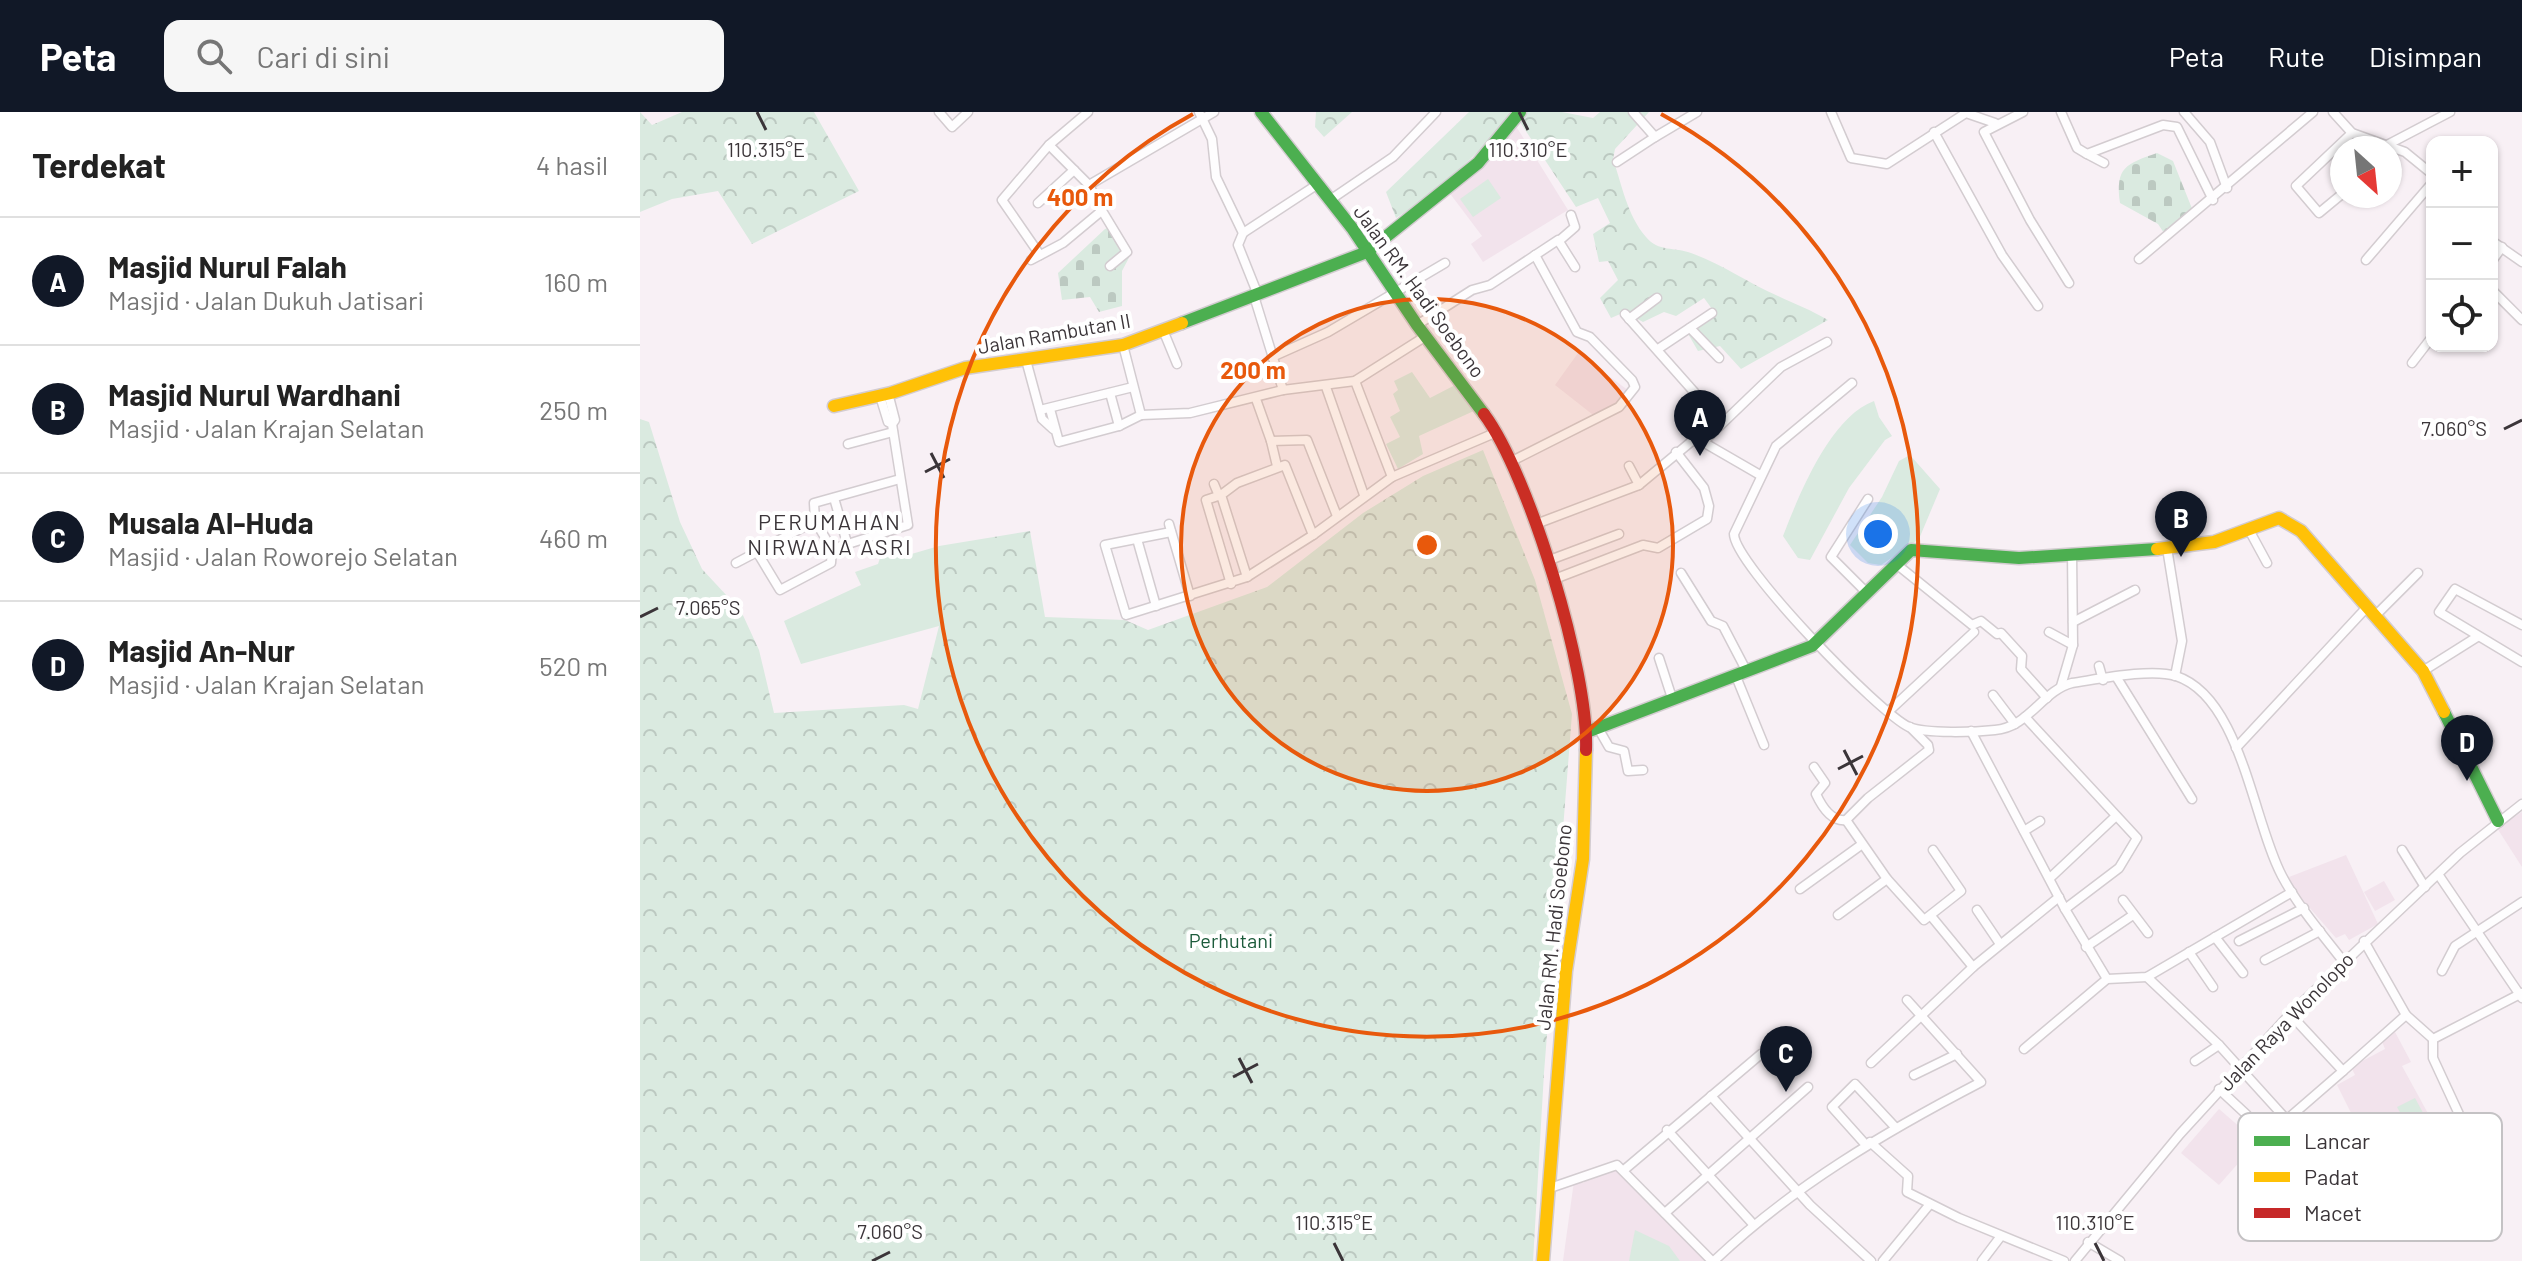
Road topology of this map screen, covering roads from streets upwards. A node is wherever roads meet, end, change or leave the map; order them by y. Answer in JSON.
{"nodes":[{"id":1,"x":939,"y":112,"type":"edge"},
{"id":2,"x":968,"y":112,"type":"edge"},
{"id":3,"x":1087,"y":112,"type":"edge"},
{"id":4,"x":1214,"y":112,"type":"edge"},
{"id":5,"x":1261,"y":112,"type":"edge"},
{"id":6,"x":1436,"y":112,"type":"edge"},
{"id":7,"x":1520,"y":112,"type":"edge"},
{"id":8,"x":1633,"y":112,"type":"edge"},
{"id":9,"x":1697,"y":112,"type":"edge"},
{"id":10,"x":1831,"y":112,"type":"edge"},
{"id":11,"x":2023,"y":112,"type":"edge"},
{"id":12,"x":2061,"y":112,"type":"edge"},
{"id":13,"x":2184,"y":112,"type":"edge"},
{"id":14,"x":2313,"y":112,"type":"edge"},
{"id":15,"x":2333,"y":112,"type":"edge"},
{"id":16,"x":2450,"y":112,"type":"edge"},
{"id":17,"x":1202,"y":115,"type":"edge"},
{"id":18,"x":1995,"y":123,"type":"junction"},
{"id":19,"x":1934,"y":132,"type":"junction"},
{"id":20,"x":2352,"y":133,"type":"junction"},
{"id":21,"x":2349,"y":136,"type":"edge"},
{"id":22,"x":2361,"y":136,"type":"edge"},
{"id":23,"x":1655,"y":137,"type":"junction"},
{"id":24,"x":2402,"y":137,"type":"edge"},
{"id":25,"x":1049,"y":145,"type":"junction"},
{"id":26,"x":2402,"y":152,"type":"edge"},
{"id":27,"x":2087,"y":154,"type":"junction"},
{"id":28,"x":2330,"y":154,"type":"edge"},
{"id":29,"x":1617,"y":162,"type":"dead end"},
{"id":30,"x":2104,"y":163,"type":"dead end"},
{"id":31,"x":2426,"y":168,"type":"edge"},
{"id":32,"x":1074,"y":170,"type":"junction"},
{"id":33,"x":1318,"y":184,"type":"junction"},
{"id":34,"x":1089,"y":185,"type":"junction"},
{"id":35,"x":2227,"y":188,"type":"junction"},
{"id":36,"x":2426,"y":190,"type":"edge"},
{"id":37,"x":1330,"y":200,"type":"junction"},
{"id":38,"x":2213,"y":200,"type":"junction"},
{"id":39,"x":1038,"y":203,"type":"dead end"},
{"id":40,"x":2330,"y":204,"type":"edge"},
{"id":41,"x":1101,"y":209,"type":"junction"},
{"id":42,"x":1571,"y":215,"type":"dead end"},
{"id":43,"x":1243,"y":233,"type":"junction"},
{"id":44,"x":1560,"y":241,"type":"junction"},
{"id":45,"x":2498,"y":245,"type":"edge"},
{"id":46,"x":2502,"y":247,"type":"junction"},
{"id":47,"x":1367,"y":252,"type":"junction"},
{"id":48,"x":2498,"y":253,"type":"edge"},
{"id":49,"x":1040,"y":255,"type":"junction"},
{"id":50,"x":1535,"y":255,"type":"junction"},
{"id":51,"x":2520,"y":257,"type":"edge"},
{"id":52,"x":2139,"y":259,"type":"dead end"},
{"id":53,"x":1031,"y":260,"type":"dead end"},
{"id":54,"x":2366,"y":260,"type":"dead end"},
{"id":55,"x":1445,"y":263,"type":"dead end"},
{"id":56,"x":1110,"y":266,"type":"dead end"},
{"id":57,"x":1575,"y":267,"type":"dead end"},
{"id":58,"x":2069,"y":283,"type":"dead end"},
{"id":59,"x":1395,"y":294,"type":"junction"},
{"id":60,"x":1256,"y":295,"type":"junction"},
{"id":61,"x":2498,"y":296,"type":"edge"},
{"id":62,"x":1657,"y":298,"type":"dead end"},
{"id":63,"x":2038,"y":306,"type":"dead end"},
{"id":64,"x":1712,"y":313,"type":"dead end"},
{"id":65,"x":2522,"y":320,"type":"edge"},
{"id":66,"x":1417,"y":325,"type":"junction"},
{"id":67,"x":1690,"y":328,"type":"junction"},
{"id":68,"x":1163,"y":330,"type":"junction"},
{"id":69,"x":1426,"y":336,"type":"junction"},
{"id":70,"x":1827,"y":342,"type":"dead end"},
{"id":71,"x":1123,"y":345,"type":"junction"},
{"id":72,"x":2426,"y":345,"type":"edge"},
{"id":73,"x":1658,"y":349,"type":"junction"},
{"id":74,"x":1272,"y":357,"type":"junction"},
{"id":75,"x":1719,"y":358,"type":"dead end"},
{"id":76,"x":1026,"y":360,"type":"junction"},
{"id":77,"x":2412,"y":363,"type":"dead end"},
{"id":78,"x":1177,"y":364,"type":"dead end"},
{"id":79,"x":1355,"y":381,"type":"junction"},
{"id":80,"x":1852,"y":383,"type":"dead end"},
{"id":81,"x":1133,"y":387,"type":"junction"},
{"id":82,"x":1326,"y":387,"type":"junction"},
{"id":83,"x":1283,"y":390,"type":"junction"},
{"id":84,"x":1110,"y":393,"type":"junction"},
{"id":85,"x":884,"y":394,"type":"junction"},
{"id":86,"x":1256,"y":399,"type":"junction"},
{"id":87,"x":834,"y":406,"type":"dead end"},
{"id":88,"x":1045,"y":410,"type":"junction"},
{"id":89,"x":1141,"y":415,"type":"junction"},
{"id":90,"x":1119,"y":426,"type":"junction"},
{"id":91,"x":892,"y":428,"type":"junction"},
{"id":92,"x":1497,"y":432,"type":"junction"},
{"id":93,"x":1271,"y":441,"type":"junction"},
{"id":94,"x":1692,"y":441,"type":"junction"},
{"id":95,"x":1703,"y":442,"type":"junction"},
{"id":96,"x":848,"y":444,"type":"dead end"},
{"id":97,"x":1676,"y":452,"type":"junction"},
{"id":98,"x":1510,"y":462,"type":"junction"},
{"id":99,"x":1277,"y":466,"type":"junction"},
{"id":100,"x":1629,"y":466,"type":"dead end"},
{"id":101,"x":1760,"y":475,"type":"junction"},
{"id":102,"x":1392,"y":477,"type":"junction"},
{"id":103,"x":900,"y":479,"type":"junction"},
{"id":104,"x":1214,"y":484,"type":"dead end"},
{"id":105,"x":1639,"y":485,"type":"junction"},
{"id":106,"x":1220,"y":495,"type":"junction"},
{"id":107,"x":1364,"y":495,"type":"junction"},
{"id":108,"x":834,"y":498,"type":"junction"},
{"id":109,"x":1868,"y":499,"type":"dead end"},
{"id":110,"x":1337,"y":516,"type":"junction"},
{"id":111,"x":815,"y":521,"type":"junction"},
{"id":112,"x":1536,"y":524,"type":"junction"},
{"id":113,"x":2248,"y":528,"type":"junction"},
{"id":114,"x":1619,"y":534,"type":"dead end"},
{"id":115,"x":1313,"y":535,"type":"junction"},
{"id":116,"x":1137,"y":539,"type":"junction"},
{"id":117,"x":847,"y":543,"type":"junction"},
{"id":118,"x":2167,"y":548,"type":"junction"},
{"id":119,"x":832,"y":549,"type":"junction"},
{"id":120,"x":757,"y":552,"type":"junction"},
{"id":121,"x":2072,"y":553,"type":"junction"},
{"id":122,"x":1547,"y":561,"type":"junction"},
{"id":123,"x":736,"y":563,"type":"dead end"},
{"id":124,"x":1895,"y":563,"type":"junction"},
{"id":125,"x":2267,"y":563,"type":"dead end"},
{"id":126,"x":1681,"y":573,"type":"dead end"},
{"id":127,"x":2418,"y":573,"type":"dead end"},
{"id":128,"x":1247,"y":577,"type":"junction"},
{"id":129,"x":1552,"y":580,"type":"junction"},
{"id":130,"x":1231,"y":584,"type":"junction"},
{"id":131,"x":2135,"y":590,"type":"dead end"},
{"id":132,"x":1867,"y":593,"type":"junction"},
{"id":133,"x":1190,"y":596,"type":"junction"},
{"id":134,"x":1156,"y":606,"type":"junction"},
{"id":135,"x":2372,"y":610,"type":"junction"},
{"id":136,"x":2073,"y":622,"type":"junction"},
{"id":137,"x":2522,"y":625,"type":"edge"},
{"id":138,"x":1974,"y":632,"type":"dead end"},
{"id":139,"x":2049,"y":632,"type":"dead end"},
{"id":140,"x":2477,"y":637,"type":"junction"},
{"id":141,"x":1818,"y":641,"type":"junction"},
{"id":142,"x":2073,"y":645,"type":"junction"},
{"id":143,"x":1659,"y":658,"type":"dead end"},
{"id":144,"x":2522,"y":662,"type":"edge"},
{"id":145,"x":2099,"y":666,"type":"dead end"},
{"id":146,"x":2423,"y":671,"type":"junction"},
{"id":147,"x":1740,"y":672,"type":"junction"},
{"id":148,"x":2175,"y":676,"type":"junction"},
{"id":149,"x":2117,"y":678,"type":"junction"},
{"id":150,"x":2103,"y":680,"type":"junction"},
{"id":151,"x":2061,"y":686,"type":"junction"},
{"id":152,"x":1993,"y":695,"type":"dead end"},
{"id":153,"x":1672,"y":698,"type":"junction"},
{"id":154,"x":2047,"y":698,"type":"junction"},
{"id":155,"x":1890,"y":710,"type":"junction"},
{"id":156,"x":2025,"y":717,"type":"junction"},
{"id":157,"x":2015,"y":724,"type":"junction"},
{"id":158,"x":1909,"y":727,"type":"junction"},
{"id":159,"x":1592,"y":730,"type":"junction"},
{"id":160,"x":1971,"y":731,"type":"junction"},
{"id":161,"x":2489,"y":741,"type":"dead end"},
{"id":162,"x":1764,"y":745,"type":"dead end"},
{"id":163,"x":2236,"y":748,"type":"junction"},
{"id":164,"x":2466,"y":753,"type":"junction"},
{"id":165,"x":1814,"y":767,"type":"dead end"},
{"id":166,"x":1643,"y":770,"type":"dead end"},
{"id":167,"x":2192,"y":799,"type":"dead end"},
{"id":168,"x":2522,"y":804,"type":"edge"},
{"id":169,"x":2116,"y":816,"type":"junction"},
{"id":170,"x":1846,"y":820,"type":"junction"},
{"id":171,"x":2040,"y":821,"type":"dead end"},
{"id":172,"x":2498,"y":821,"type":"junction"},
{"id":173,"x":2024,"y":831,"type":"junction"},
{"id":174,"x":1861,"y":845,"type":"junction"},
{"id":175,"x":1933,"y":850,"type":"dead end"},
{"id":176,"x":2402,"y":850,"type":"dead end"},
{"id":177,"x":2438,"y":874,"type":"junction"},
{"id":178,"x":2050,"y":878,"type":"junction"},
{"id":179,"x":1887,"y":879,"type":"junction"},
{"id":180,"x":2425,"y":887,"type":"junction"},
{"id":181,"x":1800,"y":889,"type":"dead end"},
{"id":182,"x":2292,"y":892,"type":"junction"},
{"id":183,"x":2059,"y":897,"type":"junction"},
{"id":184,"x":2123,"y":900,"type":"dead end"},
{"id":185,"x":2522,"y":902,"type":"edge"},
{"id":186,"x":2304,"y":908,"type":"junction"},
{"id":187,"x":2065,"y":909,"type":"junction"},
{"id":188,"x":1977,"y":910,"type":"dead end"},
{"id":189,"x":1838,"y":915,"type":"dead end"},
{"id":190,"x":2133,"y":915,"type":"junction"},
{"id":191,"x":1931,"y":916,"type":"junction"},
{"id":192,"x":2477,"y":930,"type":"junction"},
{"id":193,"x":2320,"y":931,"type":"junction"},
{"id":194,"x":2148,"y":933,"type":"dead end"},
{"id":195,"x":2215,"y":937,"type":"junction"},
{"id":196,"x":2239,"y":941,"type":"dead end"},
{"id":197,"x":2364,"y":941,"type":"junction"},
{"id":198,"x":2000,"y":944,"type":"junction"},
{"id":199,"x":2086,"y":947,"type":"junction"},
{"id":200,"x":2189,"y":952,"type":"junction"},
{"id":201,"x":2265,"y":960,"type":"dead end"},
{"id":202,"x":2343,"y":961,"type":"junction"},
{"id":203,"x":1973,"y":967,"type":"junction"},
{"id":204,"x":2442,"y":971,"type":"dead end"},
{"id":205,"x":2243,"y":973,"type":"dead end"},
{"id":206,"x":2147,"y":977,"type":"junction"},
{"id":207,"x":2107,"y":979,"type":"junction"},
{"id":208,"x":2213,"y":987,"type":"dead end"},
{"id":209,"x":2521,"y":995,"type":"edge"},
{"id":210,"x":1907,"y":1000,"type":"dead end"},
{"id":211,"x":2290,"y":1014,"type":"junction"},
{"id":212,"x":2406,"y":1015,"type":"junction"},
{"id":213,"x":1923,"y":1017,"type":"junction"},
{"id":214,"x":2433,"y":1039,"type":"junction"},
{"id":215,"x":2219,"y":1045,"type":"junction"},
{"id":216,"x":2024,"y":1049,"type":"dead end"},
{"id":217,"x":1761,"y":1054,"type":"dead end"},
{"id":218,"x":1957,"y":1054,"type":"junction"},
{"id":219,"x":2195,"y":1061,"type":"dead end"},
{"id":220,"x":1871,"y":1063,"type":"dead end"},
{"id":221,"x":2238,"y":1068,"type":"junction"},
{"id":222,"x":2343,"y":1071,"type":"junction"},
{"id":223,"x":1914,"y":1075,"type":"dead end"},
{"id":224,"x":1847,"y":1076,"type":"dead end"},
{"id":225,"x":1855,"y":1084,"type":"junction"},
{"id":226,"x":1808,"y":1087,"type":"dead end"},
{"id":227,"x":2219,"y":1089,"type":"junction"},
{"id":228,"x":1711,"y":1096,"type":"junction"},
{"id":229,"x":2245,"y":1113,"type":"edge"},
{"id":230,"x":2280,"y":1113,"type":"edge"},
{"id":231,"x":2295,"y":1113,"type":"edge"},
{"id":232,"x":2458,"y":1113,"type":"edge"},
{"id":233,"x":1895,"y":1127,"type":"junction"},
{"id":234,"x":1667,"y":1130,"type":"junction"},
{"id":235,"x":1749,"y":1140,"type":"junction"},
{"id":236,"x":1868,"y":1144,"type":"junction"},
{"id":237,"x":1624,"y":1170,"type":"junction"},
{"id":238,"x":1708,"y":1176,"type":"junction"},
{"id":239,"x":1550,"y":1188,"type":"junction"},
{"id":240,"x":1797,"y":1191,"type":"junction"},
{"id":241,"x":1930,"y":1204,"type":"junction"},
{"id":242,"x":1665,"y":1213,"type":"junction"},
{"id":243,"x":1753,"y":1224,"type":"junction"},
{"id":244,"x":2001,"y":1236,"type":"junction"},
{"id":245,"x":2088,"y":1242,"type":"junction"},
{"id":246,"x":1543,"y":1261,"type":"edge"},
{"id":247,"x":1713,"y":1261,"type":"edge"},
{"id":248,"x":1871,"y":1261,"type":"edge"},
{"id":249,"x":1883,"y":1261,"type":"edge"},
{"id":250,"x":1982,"y":1261,"type":"edge"},
{"id":251,"x":2064,"y":1261,"type":"edge"},
{"id":252,"x":2075,"y":1261,"type":"edge"},
{"id":253,"x":2120,"y":1261,"type":"edge"}],
"edges":[{"from":1,"to":2,"type":"street"},
{"from":3,"to":25,"type":"street"},
{"from":4,"to":17,"type":"street"},
{"from":5,"to":33,"type":"street","name":"Jalan RM. Hadi Soebono"},
{"from":6,"to":37,"type":"street"},
{"from":7,"to":47,"type":"street","name":"Jalan Rambutan II"},
{"from":8,"to":23,"type":"street"},
{"from":9,"to":23,"type":"street"},
{"from":10,"to":19,"type":"street"},
{"from":11,"to":18,"type":"street"},
{"from":12,"to":27,"type":"street"},
{"from":13,"to":35,"type":"street"},
{"from":14,"to":35,"type":"street"},
{"from":15,"to":20,"type":"street"},
{"from":16,"to":24,"type":"street"},
{"from":17,"to":34,"type":"street"},
{"from":17,"to":43,"type":"street"},
{"from":18,"to":19,"type":"street"},
{"from":18,"to":58,"type":"street"},
{"from":19,"to":63,"type":"street"},
{"from":20,"to":21,"type":"street"},
{"from":20,"to":22,"type":"street"},
{"from":23,"to":29,"type":"street"},
{"from":25,"to":32,"type":"street"},
{"from":25,"to":49,"type":"street"},
{"from":26,"to":31,"type":"street"},
{"from":27,"to":30,"type":"street"},
{"from":27,"to":38,"type":"street"},
{"from":28,"to":40,"type":"street"},
{"from":32,"to":34,"type":"street"},
{"from":32,"to":39,"type":"street"},
{"from":33,"to":37,"type":"street","name":"Jalan RM. Hadi Soebono"},
{"from":33,"to":43,"type":"street"},
{"from":34,"to":41,"type":"street"},
{"from":35,"to":38,"type":"street"},
{"from":36,"to":54,"type":"street"},
{"from":37,"to":47,"type":"street","name":"Jalan RM. Hadi Soebono"},
{"from":38,"to":52,"type":"street"},
{"from":41,"to":49,"type":"street"},
{"from":41,"to":56,"type":"street"},
{"from":42,"to":44,"type":"street"},
{"from":43,"to":60,"type":"street"},
{"from":44,"to":50,"type":"street"},
{"from":44,"to":57,"type":"street"},
{"from":45,"to":46,"type":"street"},
{"from":46,"to":48,"type":"street"},
{"from":46,"to":51,"type":"street"},
{"from":47,"to":59,"type":"street","name":"Jalan RM. Hadi Soebono"},
{"from":47,"to":60,"type":"street","name":"Jalan Rambutan II"},
{"from":49,"to":53,"type":"street"},
{"from":50,"to":66,"type":"street"},
{"from":50,"to":98,"type":"street"},
{"from":55,"to":59,"type":"street"},
{"from":59,"to":66,"type":"street","name":"Jalan RM. Hadi Soebono"},
{"from":59,"to":74,"type":"street"},
{"from":60,"to":68,"type":"street","name":"Jalan Rambutan II"},
{"from":60,"to":74,"type":"street"},
{"from":61,"to":65,"type":"street"},
{"from":62,"to":73,"type":"street"},
{"from":64,"to":67,"type":"street"},
{"from":66,"to":69,"type":"street","name":"Jalan RM. Hadi Soebono"},
{"from":67,"to":73,"type":"street"},
{"from":67,"to":75,"type":"street"},
{"from":68,"to":71,"type":"street","name":"Jalan Rambutan II"},
{"from":68,"to":78,"type":"street"},
{"from":69,"to":79,"type":"street"},
{"from":69,"to":92,"type":"street","name":"Jalan RM. Hadi Soebono"},
{"from":70,"to":95,"type":"street"},
{"from":71,"to":76,"type":"street","name":"Jalan Rambutan II"},
{"from":71,"to":81,"type":"street"},
{"from":72,"to":77,"type":"street"},
{"from":73,"to":94,"type":"street"},
{"from":74,"to":83,"type":"street"},
{"from":76,"to":85,"type":"street","name":"Jalan Rambutan II"},
{"from":76,"to":88,"type":"street"},
{"from":79,"to":82,"type":"street"},
{"from":79,"to":102,"type":"street"},
{"from":80,"to":101,"type":"street"},
{"from":81,"to":84,"type":"street"},
{"from":81,"to":89,"type":"street"},
{"from":82,"to":83,"type":"street"},
{"from":82,"to":107,"type":"street"},
{"from":83,"to":86,"type":"street"},
{"from":84,"to":88,"type":"street"},
{"from":84,"to":90,"type":"street"},
{"from":85,"to":87,"type":"street","name":"Jalan Rambutan II"},
{"from":85,"to":91,"type":"street"},
{"from":86,"to":89,"type":"street"},
{"from":86,"to":93,"type":"street"},
{"from":88,"to":90,"type":"street"},
{"from":89,"to":90,"type":"street"},
{"from":91,"to":96,"type":"street"},
{"from":91,"to":103,"type":"street"},
{"from":92,"to":98,"type":"street","name":"Jalan RM. Hadi Soebono"},
{"from":92,"to":102,"type":"street"},
{"from":93,"to":99,"type":"street"},
{"from":93,"to":110,"type":"street"},
{"from":94,"to":95,"type":"street"},
{"from":94,"to":97,"type":"street"},
{"from":95,"to":101,"type":"street"},
{"from":97,"to":105,"type":"street"},
{"from":97,"to":129,"type":"street"},
{"from":98,"to":112,"type":"street","name":"Jalan RM. Hadi Soebono"},
{"from":99,"to":106,"type":"street"},
{"from":99,"to":115,"type":"street"},
{"from":100,"to":105,"type":"street"},
{"from":101,"to":141,"type":"street"},
{"from":102,"to":107,"type":"street"},
{"from":103,"to":108,"type":"street"},
{"from":103,"to":117,"type":"street"},
{"from":104,"to":106,"type":"street"},
{"from":105,"to":112,"type":"street"},
{"from":106,"to":128,"type":"street"},
{"from":106,"to":130,"type":"street"},
{"from":107,"to":110,"type":"street"},
{"from":108,"to":111,"type":"street"},
{"from":108,"to":117,"type":"street"},
{"from":109,"to":132,"type":"street"},
{"from":110,"to":115,"type":"street"},
{"from":111,"to":119,"type":"street"},
{"from":111,"to":120,"type":"street"},
{"from":112,"to":122,"type":"street","name":"Jalan RM. Hadi Soebono"},
{"from":113,"to":118,"type":"street"},
{"from":113,"to":125,"type":"street"},
{"from":113,"to":135,"type":"street"},
{"from":114,"to":122,"type":"street"},
{"from":115,"to":128,"type":"street"},
{"from":116,"to":133,"type":"street"},
{"from":116,"to":134,"type":"street"},
{"from":116,"to":134,"type":"street"},
{"from":117,"to":119,"type":"street"},
{"from":118,"to":121,"type":"street"},
{"from":118,"to":148,"type":"street"},
{"from":119,"to":120,"type":"street"},
{"from":120,"to":123,"type":"street"},
{"from":121,"to":124,"type":"street"},
{"from":121,"to":136,"type":"street"},
{"from":122,"to":129,"type":"street","name":"Jalan RM. Hadi Soebono"},
{"from":124,"to":132,"type":"street"},
{"from":124,"to":154,"type":"street"},
{"from":126,"to":147,"type":"street"},
{"from":127,"to":135,"type":"street"},
{"from":128,"to":130,"type":"street"},
{"from":129,"to":159,"type":"street","name":"Jalan RM. Hadi Soebono"},
{"from":130,"to":133,"type":"street"},
{"from":131,"to":136,"type":"street"},
{"from":132,"to":141,"type":"street"},
{"from":133,"to":134,"type":"street"},
{"from":135,"to":146,"type":"street"},
{"from":135,"to":163,"type":"street"},
{"from":136,"to":142,"type":"street"},
{"from":137,"to":140,"type":"street"},
{"from":138,"to":155,"type":"street"},
{"from":139,"to":142,"type":"street"},
{"from":140,"to":144,"type":"street"},
{"from":140,"to":146,"type":"street"},
{"from":141,"to":147,"type":"street"},
{"from":141,"to":155,"type":"street"},
{"from":142,"to":151,"type":"street"},
{"from":143,"to":153,"type":"street"},
{"from":145,"to":150,"type":"street"},
{"from":146,"to":164,"type":"street"},
{"from":147,"to":153,"type":"street"},
{"from":147,"to":162,"type":"street"},
{"from":148,"to":149,"type":"street"},
{"from":148,"to":163,"type":"street"},
{"from":149,"to":150,"type":"street"},
{"from":149,"to":167,"type":"street"},
{"from":150,"to":151,"type":"street"},
{"from":151,"to":154,"type":"street"},
{"from":152,"to":157,"type":"street"},
{"from":153,"to":159,"type":"street"},
{"from":154,"to":156,"type":"street"},
{"from":155,"to":158,"type":"street"},
{"from":156,"to":157,"type":"street"},
{"from":156,"to":169,"type":"street"},
{"from":157,"to":160,"type":"street"},
{"from":158,"to":160,"type":"street"},
{"from":158,"to":170,"type":"street"},
{"from":159,"to":166,"type":"street"},
{"from":159,"to":239,"type":"street","name":"Jalan RM. Hadi Soebono"},
{"from":160,"to":173,"type":"street"},
{"from":161,"to":164,"type":"street"},
{"from":163,"to":182,"type":"street"},
{"from":164,"to":172,"type":"street"},
{"from":165,"to":170,"type":"street"},
{"from":168,"to":172,"type":"street","name":"Jalan Raya Wonolopo"},
{"from":169,"to":178,"type":"street"},
{"from":169,"to":187,"type":"street"},
{"from":170,"to":174,"type":"street"},
{"from":171,"to":173,"type":"street"},
{"from":172,"to":177,"type":"street","name":"Jalan Raya Wonolopo"},
{"from":173,"to":178,"type":"street"},
{"from":174,"to":179,"type":"street"},
{"from":174,"to":181,"type":"street"},
{"from":175,"to":191,"type":"street"},
{"from":176,"to":180,"type":"street"},
{"from":177,"to":180,"type":"street","name":"Jalan Raya Wonolopo"},
{"from":177,"to":192,"type":"street"},
{"from":178,"to":183,"type":"street"},
{"from":179,"to":189,"type":"street"},
{"from":179,"to":191,"type":"street"},
{"from":180,"to":197,"type":"street","name":"Jalan Raya Wonolopo"},
{"from":182,"to":186,"type":"street"},
{"from":182,"to":195,"type":"street"},
{"from":183,"to":187,"type":"street"},
{"from":183,"to":198,"type":"street"},
{"from":184,"to":190,"type":"street"},
{"from":185,"to":192,"type":"street"},
{"from":186,"to":193,"type":"street"},
{"from":186,"to":196,"type":"street"},
{"from":187,"to":199,"type":"street"},
{"from":188,"to":198,"type":"street"},
{"from":190,"to":194,"type":"street"},
{"from":190,"to":199,"type":"street"},
{"from":191,"to":203,"type":"street"},
{"from":192,"to":204,"type":"street"},
{"from":192,"to":209,"type":"street"},
{"from":193,"to":201,"type":"street"},
{"from":193,"to":202,"type":"street"},
{"from":195,"to":200,"type":"street"},
{"from":195,"to":205,"type":"street"},
{"from":197,"to":202,"type":"street","name":"Jalan Raya Wonolopo"},
{"from":197,"to":212,"type":"street"},
{"from":198,"to":203,"type":"street"},
{"from":199,"to":207,"type":"street"},
{"from":200,"to":206,"type":"street"},
{"from":200,"to":208,"type":"street"},
{"from":202,"to":211,"type":"street","name":"Jalan Raya Wonolopo"},
{"from":203,"to":213,"type":"street"},
{"from":206,"to":207,"type":"street"},
{"from":206,"to":215,"type":"street"},
{"from":207,"to":216,"type":"street"},
{"from":209,"to":214,"type":"street"},
{"from":210,"to":213,"type":"street"},
{"from":211,"to":221,"type":"street","name":"Jalan Raya Wonolopo"},
{"from":211,"to":222,"type":"street"},
{"from":212,"to":214,"type":"street"},
{"from":212,"to":222,"type":"street"},
{"from":213,"to":218,"type":"street"},
{"from":213,"to":220,"type":"street"},
{"from":214,"to":232,"type":"street"},
{"from":215,"to":219,"type":"street"},
{"from":215,"to":221,"type":"street"},
{"from":217,"to":228,"type":"street"},
{"from":218,"to":223,"type":"street"},
{"from":218,"to":233,"type":"street"},
{"from":221,"to":227,"type":"street","name":"Jalan Raya Wonolopo"},
{"from":221,"to":230,"type":"street"},
{"from":222,"to":231,"type":"street"},
{"from":224,"to":225,"type":"street"},
{"from":225,"to":233,"type":"street"},
{"from":225,"to":236,"type":"street"},
{"from":226,"to":235,"type":"street"},
{"from":227,"to":229,"type":"street"},
{"from":227,"to":245,"type":"street","name":"Jalan Raya Wonolopo"},
{"from":228,"to":234,"type":"street"},
{"from":228,"to":235,"type":"street"},
{"from":233,"to":236,"type":"street"},
{"from":234,"to":237,"type":"street"},
{"from":234,"to":238,"type":"street"},
{"from":235,"to":238,"type":"street"},
{"from":235,"to":240,"type":"street"},
{"from":236,"to":240,"type":"street"},
{"from":236,"to":241,"type":"street"},
{"from":237,"to":239,"type":"street"},
{"from":237,"to":242,"type":"street"},
{"from":238,"to":242,"type":"street"},
{"from":238,"to":243,"type":"street"},
{"from":239,"to":246,"type":"street","name":"Jalan RM. Hadi Soebono"},
{"from":240,"to":243,"type":"street"},
{"from":240,"to":248,"type":"street"},
{"from":241,"to":244,"type":"street"},
{"from":241,"to":249,"type":"street"},
{"from":242,"to":247,"type":"street"},
{"from":243,"to":247,"type":"street"},
{"from":244,"to":250,"type":"street"},
{"from":244,"to":251,"type":"street"},
{"from":245,"to":252,"type":"street","name":"Jalan Raya Wonolopo"},
{"from":245,"to":253,"type":"street"}]}
